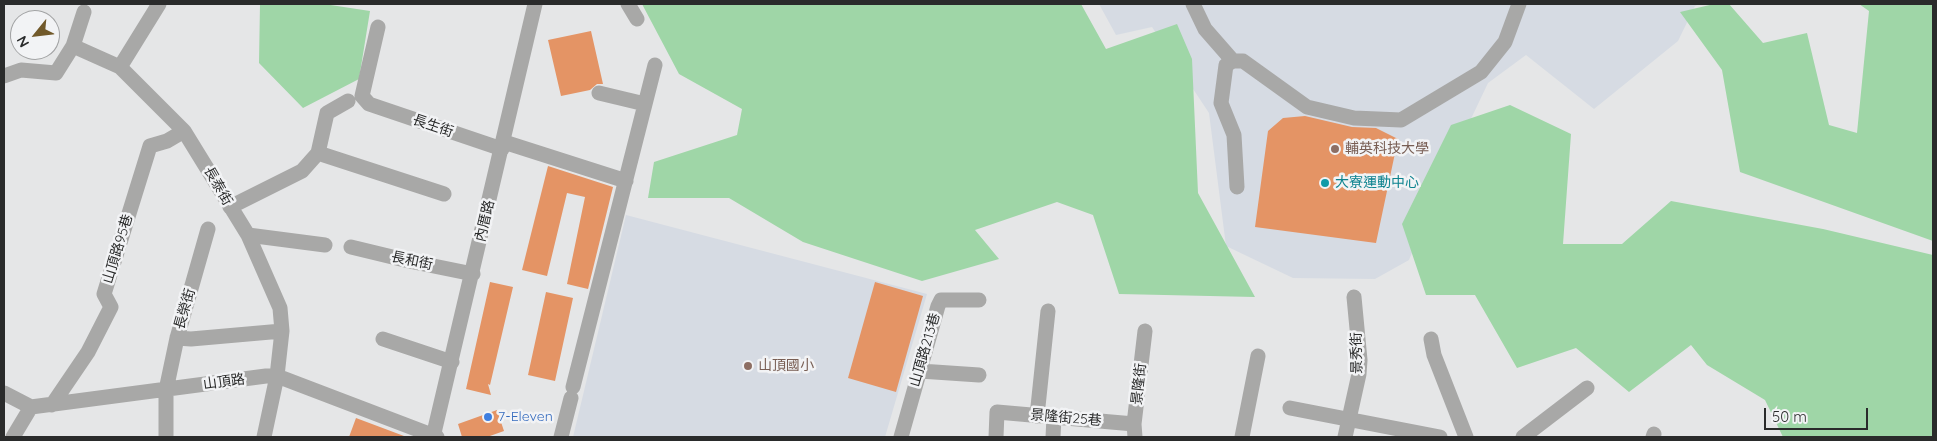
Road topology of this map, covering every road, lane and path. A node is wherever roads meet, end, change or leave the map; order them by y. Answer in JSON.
{"nodes":[{"id":1,"x":159,"y":4,"type":"edge"},
{"id":2,"x":535,"y":4,"type":"edge"},
{"id":3,"x":628,"y":4,"type":"edge"},
{"id":4,"x":1192,"y":4,"type":"edge"},
{"id":5,"x":1519,"y":4,"type":"edge"},
{"id":6,"x":84,"y":12,"type":"dead end"},
{"id":7,"x":636,"y":19,"type":"dead end"},
{"id":8,"x":378,"y":27,"type":"dead end"},
{"id":9,"x":73,"y":46,"type":"junction"},
{"id":10,"x":1233,"y":61,"type":"junction"},
{"id":11,"x":655,"y":65,"type":"dead end"},
{"id":12,"x":120,"y":67,"type":"junction"},
{"id":13,"x":4,"y":76,"type":"edge"},
{"id":14,"x":599,"y":93,"type":"dead end"},
{"id":15,"x":348,"y":101,"type":"dead end"},
{"id":16,"x":645,"y":104,"type":"junction"},
{"id":17,"x":184,"y":131,"type":"junction"},
{"id":18,"x":503,"y":145,"type":"junction"},
{"id":19,"x":318,"y":153,"type":"junction"},
{"id":20,"x":626,"y":181,"type":"junction"},
{"id":21,"x":1237,"y":187,"type":"dead end"},
{"id":22,"x":444,"y":194,"type":"dead end"},
{"id":23,"x":230,"y":207,"type":"junction"},
{"id":24,"x":208,"y":230,"type":"dead end"},
{"id":25,"x":248,"y":235,"type":"junction"},
{"id":26,"x":325,"y":245,"type":"dead end"},
{"id":27,"x":351,"y":247,"type":"dead end"},
{"id":28,"x":473,"y":274,"type":"junction"},
{"id":29,"x":1354,"y":297,"type":"dead end"},
{"id":30,"x":979,"y":300,"type":"dead end"},
{"id":31,"x":1048,"y":311,"type":"dead end"},
{"id":32,"x":282,"y":331,"type":"junction"},
{"id":33,"x":1145,"y":331,"type":"dead end"},
{"id":34,"x":177,"y":338,"type":"junction"},
{"id":35,"x":382,"y":339,"type":"dead end"},
{"id":36,"x":1431,"y":339,"type":"dead end"},
{"id":37,"x":1258,"y":356,"type":"dead end"},
{"id":38,"x":452,"y":362,"type":"junction"},
{"id":39,"x":920,"y":371,"type":"junction"},
{"id":40,"x":978,"y":375,"type":"dead end"},
{"id":41,"x":277,"y":376,"type":"junction"},
{"id":42,"x":1587,"y":388,"type":"dead end"},
{"id":43,"x":166,"y":390,"type":"junction"},
{"id":44,"x":4,"y":393,"type":"edge"},
{"id":45,"x":52,"y":405,"type":"junction"},
{"id":46,"x":31,"y":407,"type":"junction"},
{"id":47,"x":1290,"y":408,"type":"dead end"},
{"id":48,"x":1037,"y":416,"type":"junction"},
{"id":49,"x":1054,"y":417,"type":"junction"},
{"id":50,"x":1349,"y":420,"type":"junction"},
{"id":51,"x":1135,"y":431,"type":"edge"},
{"id":52,"x":434,"y":436,"type":"edge"},
{"id":53,"x":13,"y":437,"type":"edge"},
{"id":54,"x":166,"y":437,"type":"edge"},
{"id":55,"x":264,"y":437,"type":"edge"},
{"id":56,"x":561,"y":437,"type":"edge"},
{"id":57,"x":901,"y":437,"type":"edge"},
{"id":58,"x":996,"y":437,"type":"edge"},
{"id":59,"x":1053,"y":437,"type":"edge"},
{"id":60,"x":1242,"y":437,"type":"edge"},
{"id":61,"x":1345,"y":437,"type":"edge"},
{"id":62,"x":1440,"y":437,"type":"edge"},
{"id":63,"x":1466,"y":437,"type":"edge"},
{"id":64,"x":1523,"y":437,"type":"edge"}],
"edges":[{"from":1,"to":12,"type":"street"},
{"from":2,"to":18,"type":"street","name":"內厝路"},
{"from":3,"to":7,"type":"street"},
{"from":4,"to":10,"type":"street"},
{"from":5,"to":10,"type":"street"},
{"from":6,"to":9,"type":"street"},
{"from":8,"to":18,"type":"street","name":"長生街"},
{"from":9,"to":12,"type":"street","name":"長泰街"},
{"from":9,"to":13,"type":"street"},
{"from":10,"to":21,"type":"street"},
{"from":11,"to":16,"type":"street"},
{"from":12,"to":17,"type":"street","name":"長泰街"},
{"from":14,"to":16,"type":"street"},
{"from":15,"to":19,"type":"street"},
{"from":16,"to":20,"type":"street"},
{"from":17,"to":23,"type":"street","name":"長泰街"},
{"from":17,"to":45,"type":"street","name":"山頂路95巷"},
{"from":18,"to":20,"type":"street","name":"長生街"},
{"from":18,"to":28,"type":"street","name":"內厝路"},
{"from":19,"to":22,"type":"street"},
{"from":19,"to":23,"type":"street"},
{"from":20,"to":56,"type":"street"},
{"from":23,"to":25,"type":"street","name":"長泰街"},
{"from":24,"to":34,"type":"street","name":"長榮街"},
{"from":25,"to":26,"type":"street"},
{"from":25,"to":32,"type":"street","name":"長泰街"},
{"from":27,"to":28,"type":"street","name":"長和街"},
{"from":28,"to":38,"type":"street","name":"內厝路"},
{"from":29,"to":50,"type":"street","name":"景秀街"},
{"from":30,"to":39,"type":"street","name":"山頂路213巷"},
{"from":31,"to":48,"type":"street"},
{"from":32,"to":34,"type":"street"},
{"from":32,"to":41,"type":"street","name":"長泰街"},
{"from":33,"to":51,"type":"street","name":"景隆街"},
{"from":34,"to":43,"type":"street","name":"長榮街"},
{"from":35,"to":38,"type":"street"},
{"from":36,"to":63,"type":"street"},
{"from":37,"to":60,"type":"street"},
{"from":38,"to":52,"type":"street","name":"內厝路"},
{"from":39,"to":40,"type":"street"},
{"from":39,"to":57,"type":"street","name":"山頂路213巷"},
{"from":41,"to":43,"type":"street","name":"山頂路"},
{"from":41,"to":52,"type":"street","name":"山頂路"},
{"from":41,"to":55,"type":"street","name":"長泰街"},
{"from":42,"to":64,"type":"street"},
{"from":43,"to":45,"type":"street","name":"山頂路"},
{"from":43,"to":54,"type":"street","name":"長榮街"},
{"from":44,"to":46,"type":"street"},
{"from":45,"to":46,"type":"street","name":"山頂路"},
{"from":46,"to":53,"type":"street"},
{"from":47,"to":50,"type":"street"},
{"from":48,"to":49,"type":"street","name":"景隆街25巷"},
{"from":48,"to":58,"type":"street","name":"景隆街25巷"},
{"from":49,"to":51,"type":"street","name":"景隆街25巷"},
{"from":49,"to":59,"type":"street"},
{"from":50,"to":61,"type":"street","name":"景秀街"},
{"from":50,"to":62,"type":"street"}]}
